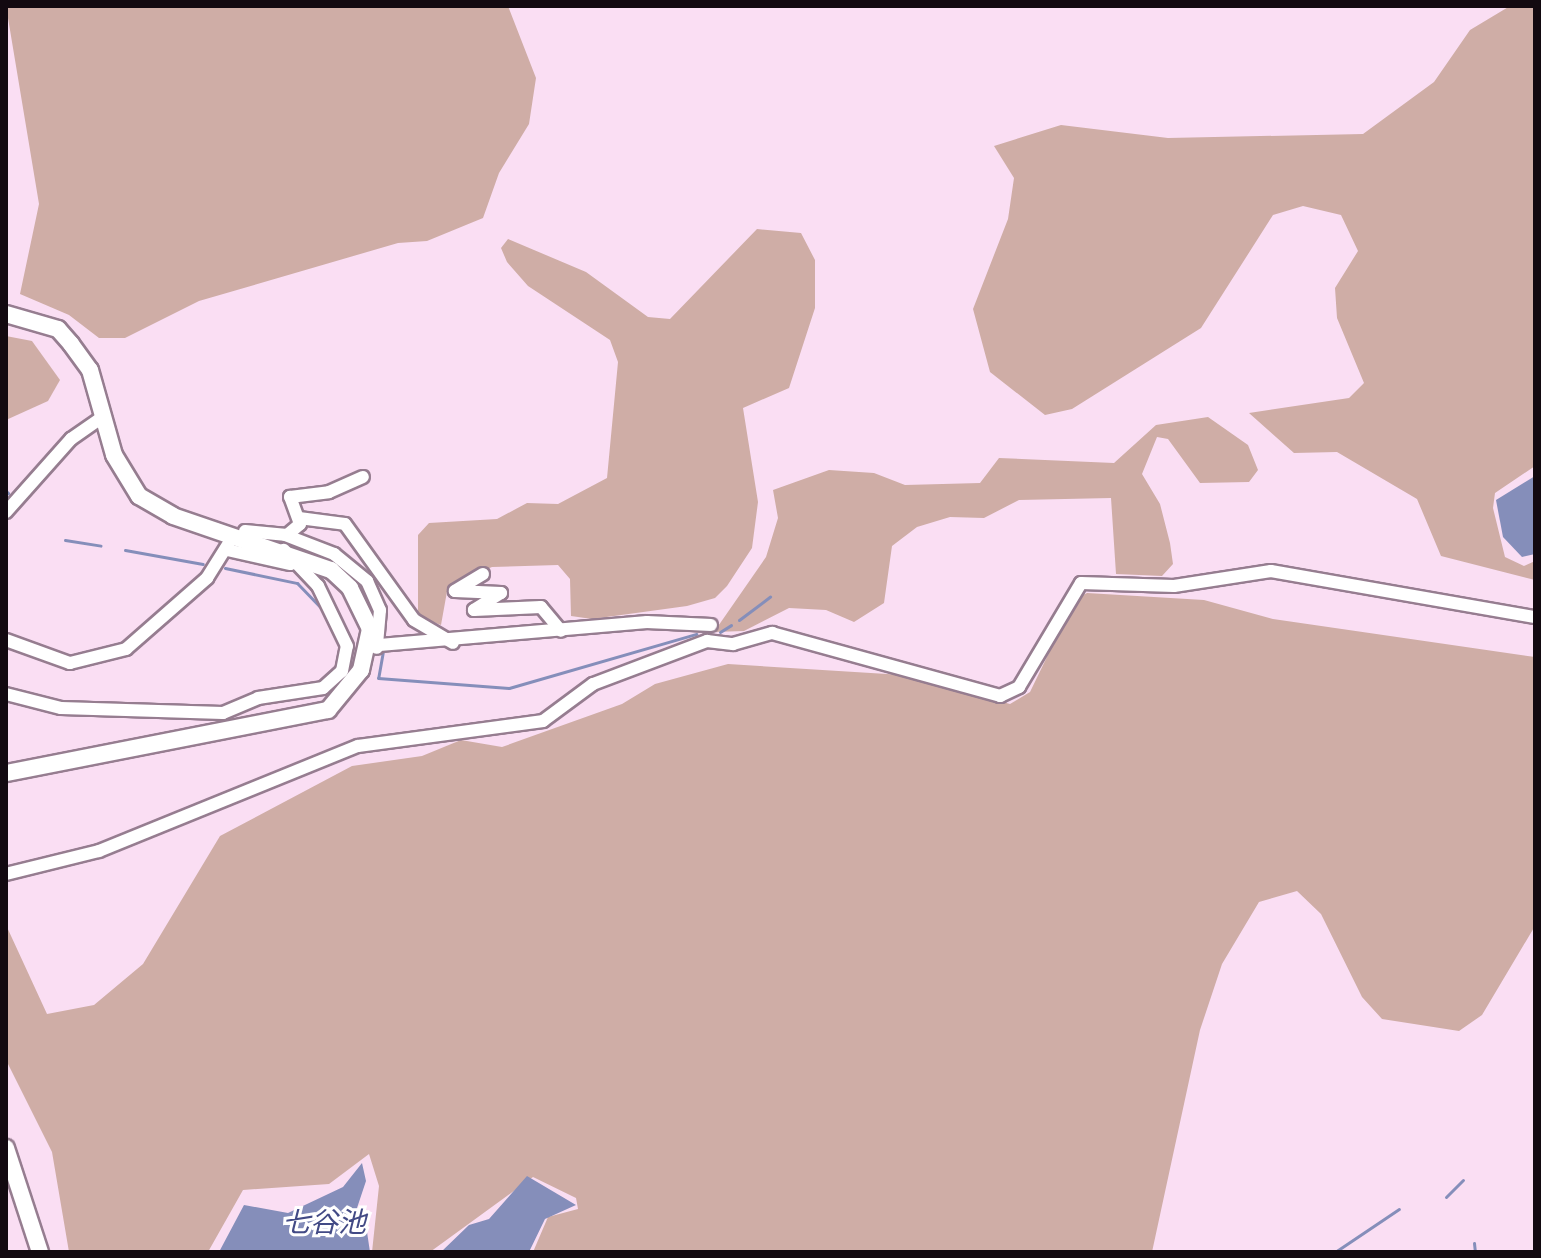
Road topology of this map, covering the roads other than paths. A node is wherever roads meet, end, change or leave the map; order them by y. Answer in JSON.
{"nodes":[{"id":1,"x":6,"y":314,"type":"edge"},
{"id":2,"x":104,"y":416,"type":"junction"},
{"id":3,"x":363,"y":477,"type":"dead end"},
{"id":4,"x":6,"y":512,"type":"edge"},
{"id":5,"x":299,"y":518,"type":"junction"},
{"id":6,"x":235,"y":540,"type":"junction"},
{"id":7,"x":287,"y":550,"type":"junction"},
{"id":8,"x":483,"y":574,"type":"dead end"},
{"id":9,"x":1535,"y":617,"type":"edge"},
{"id":10,"x":711,"y":625,"type":"dead end"},
{"id":11,"x":561,"y":631,"type":"junction"},
{"id":12,"x":6,"y":640,"type":"edge"},
{"id":13,"x":453,"y":643,"type":"junction"},
{"id":14,"x":373,"y":647,"type":"junction"},
{"id":15,"x":6,"y":694,"type":"edge"},
{"id":16,"x":6,"y":773,"type":"edge"},
{"id":17,"x":6,"y":874,"type":"edge"},
{"id":18,"x":6,"y":1148,"type":"edge"},
{"id":19,"x":40,"y":1252,"type":"edge"}],
"edges":[{"from":1,"to":2,"type":"street"},
{"from":2,"to":4,"type":"street"},
{"from":2,"to":6,"type":"street"},
{"from":3,"to":5,"type":"street"},
{"from":5,"to":7,"type":"street"},
{"from":5,"to":13,"type":"street"},
{"from":6,"to":7,"type":"street"},
{"from":6,"to":12,"type":"street"},
{"from":7,"to":14,"type":"street"},
{"from":7,"to":15,"type":"street"},
{"from":8,"to":11,"type":"street"},
{"from":9,"to":17,"type":"street"},
{"from":10,"to":11,"type":"street"},
{"from":11,"to":13,"type":"street"},
{"from":13,"to":14,"type":"street"},
{"from":14,"to":16,"type":"street"},
{"from":18,"to":19,"type":"street"}]}
